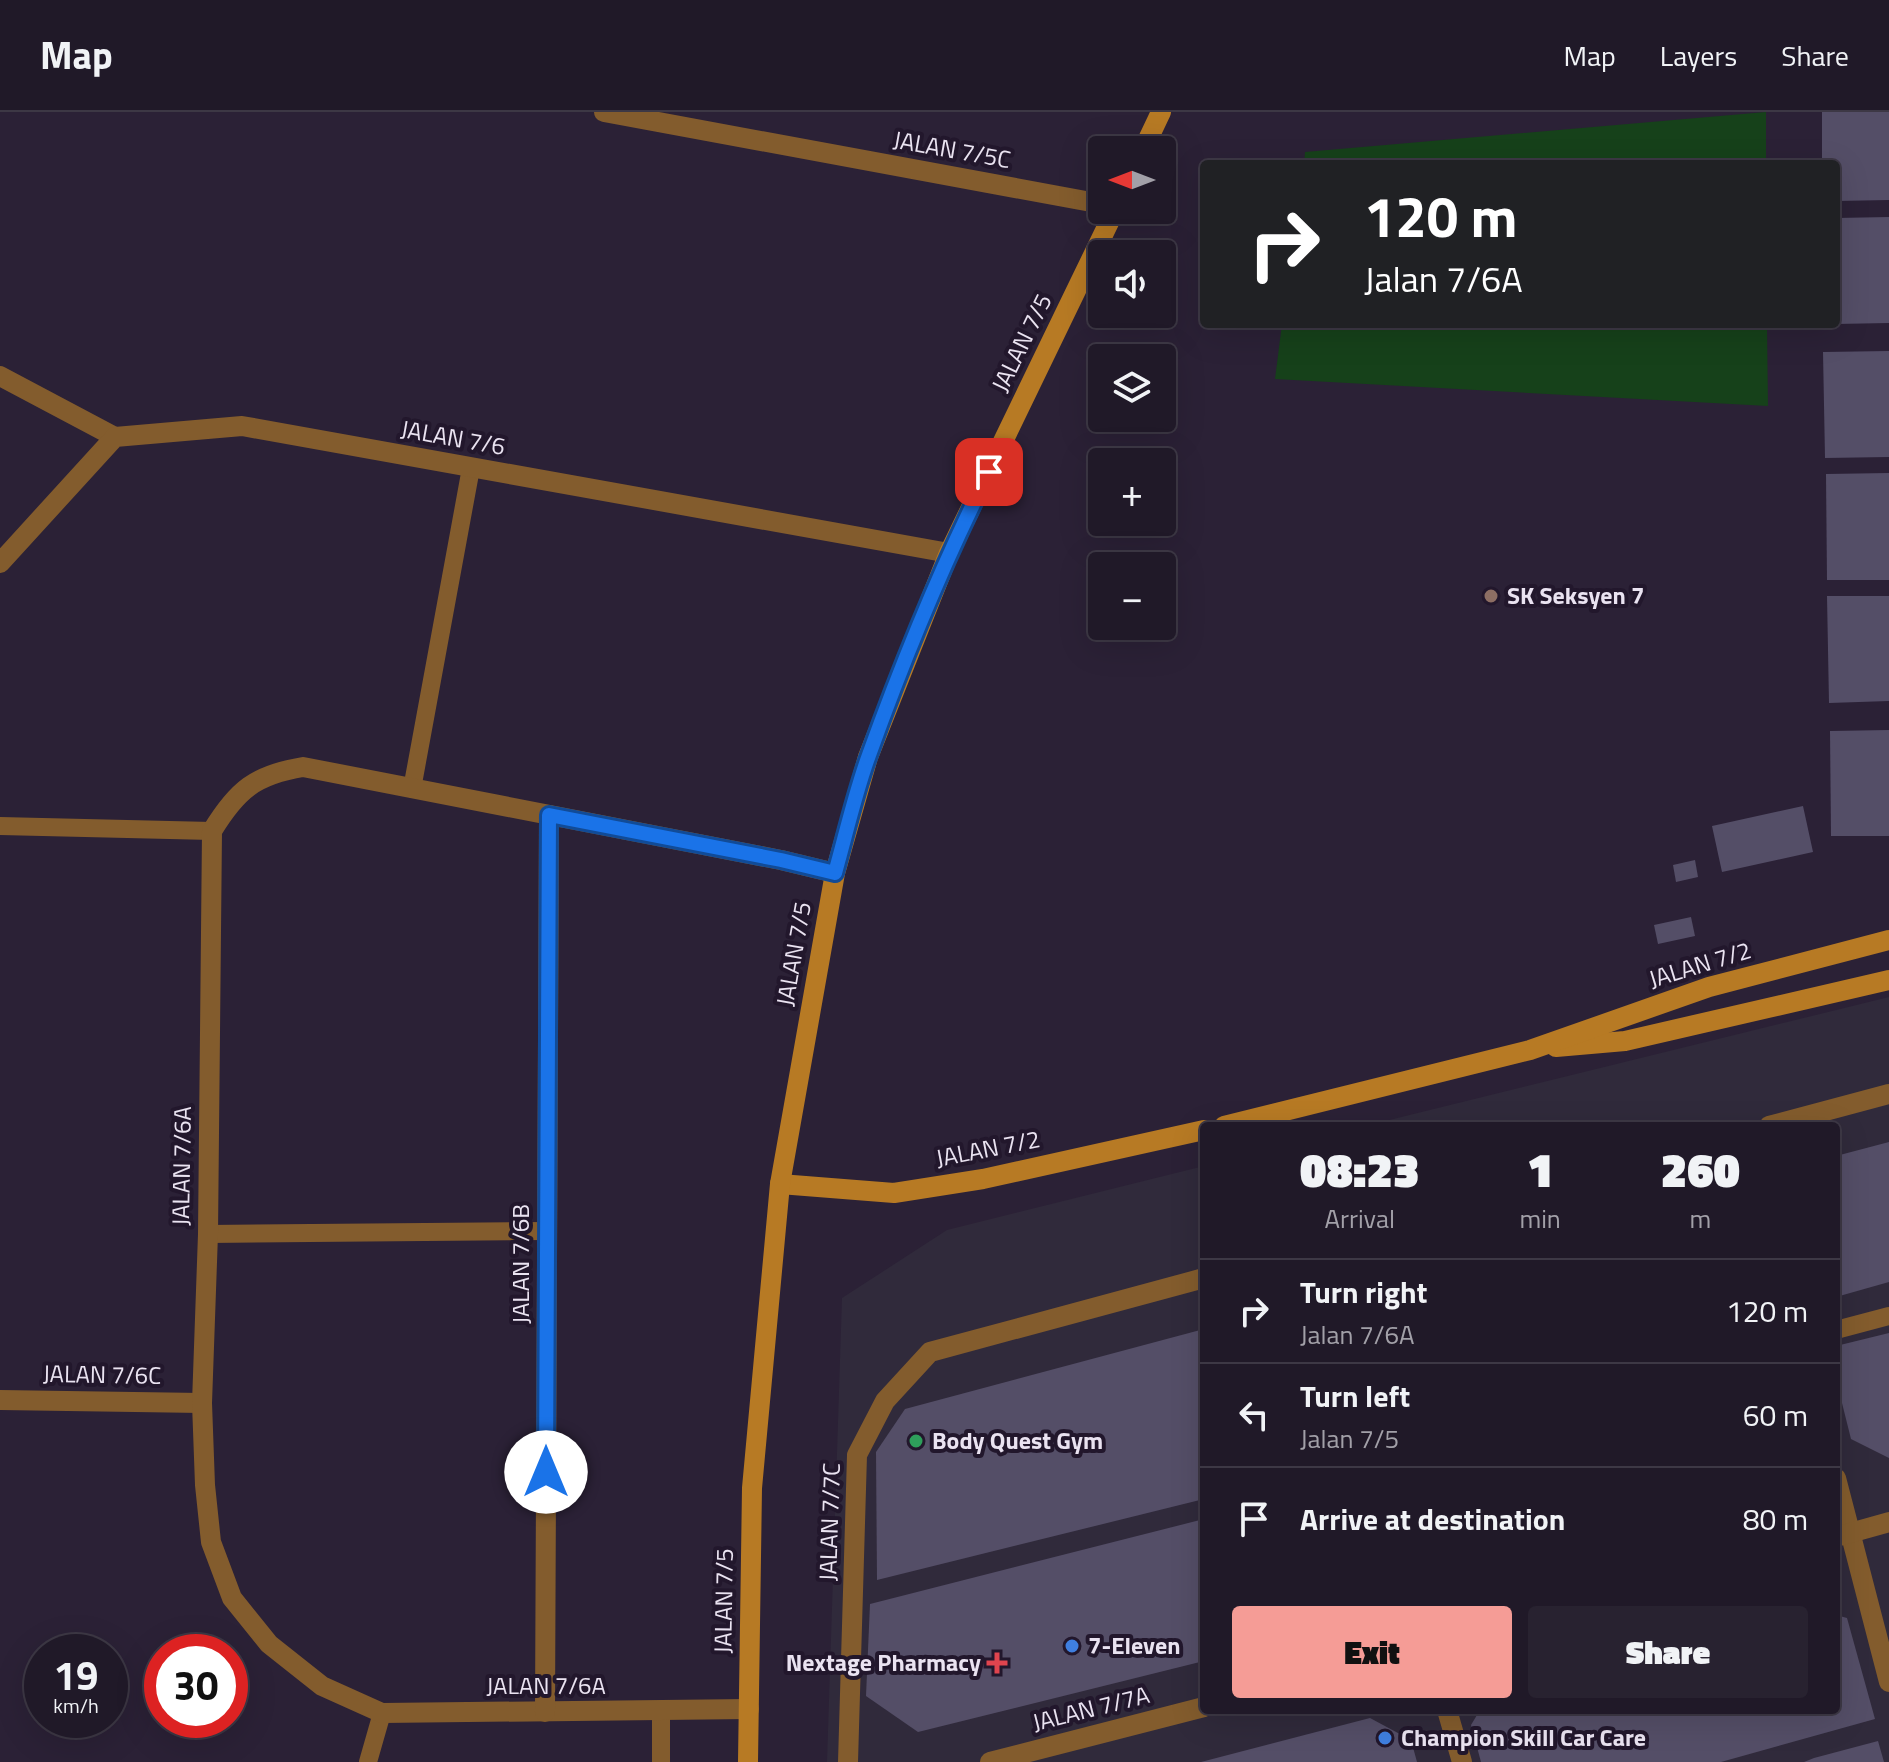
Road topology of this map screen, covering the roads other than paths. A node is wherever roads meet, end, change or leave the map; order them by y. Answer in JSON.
{"nodes":[{"id":1,"x":604,"y":112,"type":"edge"},
{"id":2,"x":1161,"y":112,"type":"edge"},
{"id":3,"x":1150,"y":136,"type":"edge"},
{"id":4,"x":1088,"y":201,"type":"edge"},
{"id":5,"x":1108,"y":224,"type":"edge"},
{"id":6,"x":0,"y":376,"type":"edge"},
{"id":7,"x":115,"y":437,"type":"junction"},
{"id":8,"x":471,"y":468,"type":"junction"},
{"id":9,"x":949,"y":553,"type":"junction"},
{"id":10,"x":0,"y":563,"type":"edge"},
{"id":11,"x":412,"y":789,"type":"junction"},
{"id":12,"x":549,"y":815,"type":"junction"},
{"id":13,"x":0,"y":826,"type":"edge"},
{"id":14,"x":212,"y":831,"type":"junction"},
{"id":15,"x":835,"y":873,"type":"junction"},
{"id":16,"x":1889,"y":940,"type":"edge"},
{"id":17,"x":1889,"y":980,"type":"edge"},
{"id":18,"x":1530,"y":1050,"type":"junction"},
{"id":19,"x":1889,"y":1094,"type":"edge"},
{"id":20,"x":1282,"y":1120,"type":"edge"},
{"id":21,"x":1784,"y":1122,"type":"edge"},
{"id":22,"x":1200,"y":1131,"type":"edge"},
{"id":23,"x":780,"y":1184,"type":"junction"},
{"id":24,"x":547,"y":1231,"type":"junction"},
{"id":25,"x":208,"y":1234,"type":"junction"},
{"id":26,"x":1200,"y":1279,"type":"edge"},
{"id":27,"x":1889,"y":1316,"type":"edge"},
{"id":28,"x":1840,"y":1329,"type":"edge"},
{"id":29,"x":0,"y":1400,"type":"edge"},
{"id":30,"x":202,"y":1403,"type":"junction"},
{"id":31,"x":1840,"y":1511,"type":"edge"},
{"id":32,"x":1889,"y":1522,"type":"edge"},
{"id":33,"x":1843,"y":1535,"type":"edge"},
{"id":34,"x":1889,"y":1682,"type":"edge"},
{"id":35,"x":1200,"y":1708,"type":"edge"},
{"id":36,"x":749,"y":1709,"type":"junction"},
{"id":37,"x":545,"y":1712,"type":"junction"},
{"id":38,"x":661,"y":1712,"type":"junction"},
{"id":39,"x":382,"y":1713,"type":"junction"},
{"id":40,"x":1448,"y":1714,"type":"edge"},
{"id":41,"x":368,"y":1762,"type":"edge"},
{"id":42,"x":661,"y":1762,"type":"edge"},
{"id":43,"x":748,"y":1762,"type":"edge"},
{"id":44,"x":848,"y":1762,"type":"edge"},
{"id":45,"x":990,"y":1762,"type":"edge"},
{"id":46,"x":1462,"y":1762,"type":"edge"}],
"edges":[{"from":1,"to":4,"type":"street","name":"JALAN 7/5C"},
{"from":2,"to":3,"type":"street"},
{"from":5,"to":9,"type":"street","name":"JALAN 7/5"},
{"from":6,"to":7,"type":"street"},
{"from":7,"to":8,"type":"street","name":"JALAN 7/6"},
{"from":7,"to":10,"type":"street"},
{"from":8,"to":9,"type":"street","name":"JALAN 7/6"},
{"from":8,"to":11,"type":"lane"},
{"from":9,"to":15,"type":"street","name":"JALAN 7/5"},
{"from":11,"to":12,"type":"street"},
{"from":11,"to":14,"type":"street"},
{"from":12,"to":15,"type":"street"},
{"from":12,"to":24,"type":"street","name":"JALAN 7/6B"},
{"from":13,"to":14,"type":"lane"},
{"from":14,"to":25,"type":"street","name":"JALAN 7/6A"},
{"from":15,"to":23,"type":"street","name":"JALAN 7/5"},
{"from":16,"to":18,"type":"street","name":"JALAN 7/2"},
{"from":17,"to":18,"type":"street","name":"JALAN 7/2"},
{"from":18,"to":20,"type":"street","name":"JALAN 7/2"},
{"from":19,"to":21,"type":"street"},
{"from":22,"to":23,"type":"street","name":"JALAN 7/2"},
{"from":23,"to":36,"type":"street","name":"JALAN 7/5"},
{"from":24,"to":25,"type":"lane"},
{"from":24,"to":37,"type":"street","name":"JALAN 7/6B"},
{"from":25,"to":30,"type":"street","name":"JALAN 7/6A"},
{"from":26,"to":44,"type":"street","name":"JALAN 7/7C"},
{"from":27,"to":28,"type":"lane"},
{"from":29,"to":30,"type":"street","name":"JALAN 7/6C"},
{"from":30,"to":39,"type":"street","name":"JALAN 7/6A"},
{"from":31,"to":33,"type":"street"},
{"from":32,"to":33,"type":"street"},
{"from":33,"to":34,"type":"street"},
{"from":35,"to":45,"type":"street","name":"JALAN 7/7A"},
{"from":36,"to":38,"type":"street","name":"JALAN 7/6A"},
{"from":36,"to":43,"type":"street","name":"JALAN 7/5"},
{"from":37,"to":38,"type":"street","name":"JALAN 7/6A"},
{"from":37,"to":39,"type":"street","name":"JALAN 7/6A"},
{"from":38,"to":42,"type":"lane"},
{"from":39,"to":41,"type":"lane"},
{"from":40,"to":46,"type":"street"}]}
